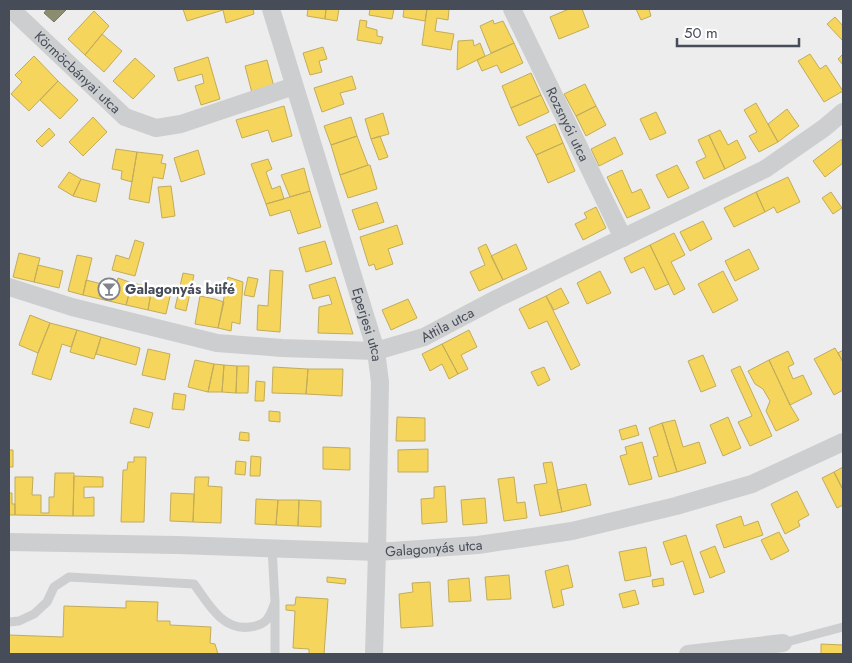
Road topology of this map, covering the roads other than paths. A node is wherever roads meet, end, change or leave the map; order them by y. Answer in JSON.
{"nodes":[{"id":1,"x":11,"y":9,"type":"edge"},
{"id":2,"x":270,"y":9,"type":"edge"},
{"id":3,"x":512,"y":9,"type":"edge"},
{"id":4,"x":294,"y":86,"type":"junction"},
{"id":5,"x":843,"y":112,"type":"edge"},
{"id":6,"x":623,"y":238,"type":"junction"},
{"id":7,"x":9,"y":287,"type":"edge"},
{"id":8,"x":376,"y":352,"type":"junction"},
{"id":9,"x":843,"y":442,"type":"edge"},
{"id":10,"x":9,"y":542,"type":"edge"},
{"id":11,"x":272,"y":548,"type":"junction"},
{"id":12,"x":378,"y":552,"type":"junction"},
{"id":13,"x":275,"y":602,"type":"junction"},
{"id":14,"x":9,"y":622,"type":"edge"},
{"id":15,"x":843,"y":627,"type":"edge"},
{"id":16,"x":783,"y":644,"type":"joint"},
{"id":17,"x":275,"y":654,"type":"edge"},
{"id":18,"x":374,"y":654,"type":"edge"},
{"id":19,"x":688,"y":654,"type":"edge"}],
"edges":[{"from":1,"to":4,"type":"street","name":"Körmöcbányai utca"},
{"from":2,"to":4,"type":"street","name":"Eperjesi utca"},
{"from":3,"to":6,"type":"street","name":"Rozsnyói utca"},
{"from":4,"to":8,"type":"street","name":"Eperjesi utca"},
{"from":5,"to":6,"type":"street","name":"Attila utca"},
{"from":6,"to":8,"type":"street","name":"Attila utca"},
{"from":7,"to":8,"type":"street","name":"Attila utca"},
{"from":8,"to":12,"type":"street","name":"Eperjesi utca"},
{"from":9,"to":12,"type":"street","name":"Galagonyás utca"},
{"from":10,"to":11,"type":"street","name":"Galagonyás utca"},
{"from":11,"to":12,"type":"street","name":"Galagonyás utca"},
{"from":11,"to":13,"type":"lane"},
{"from":12,"to":18,"type":"street","name":"Eperjesi utca"},
{"from":13,"to":14,"type":"lane"},
{"from":13,"to":17,"type":"lane"},
{"from":15,"to":16,"type":"lane"},
{"from":16,"to":19,"type":"street"}]}
